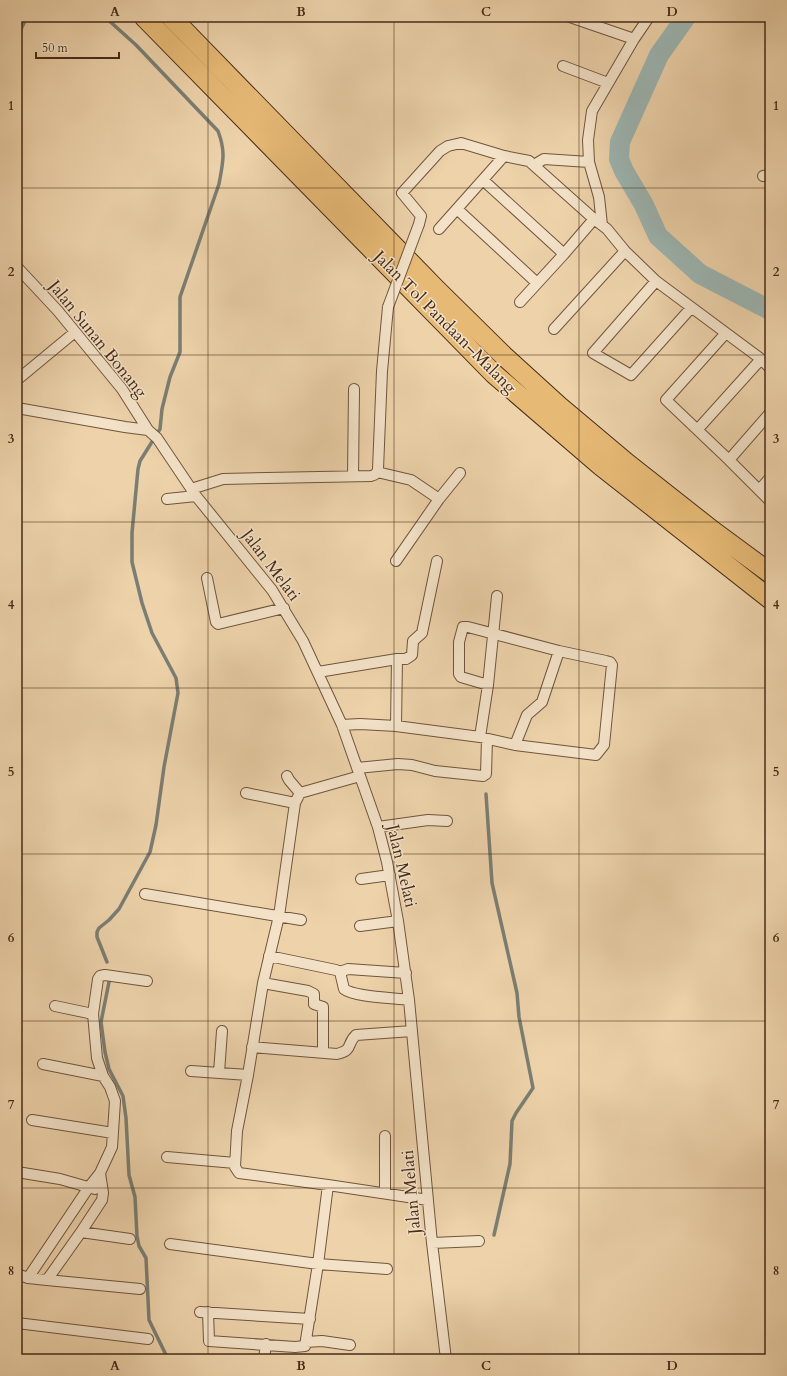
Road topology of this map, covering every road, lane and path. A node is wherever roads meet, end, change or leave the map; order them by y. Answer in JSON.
{"nodes":[{"id":1,"x":144,"y":17,"type":"edge"},
{"id":2,"x":171,"y":17,"type":"edge"},
{"id":3,"x":570,"y":17,"type":"edge"},
{"id":4,"x":649,"y":17,"type":"edge"},
{"id":5,"x":634,"y":39,"type":"junction"},
{"id":6,"x":562,"y":66,"type":"dead end"},
{"id":7,"x":608,"y":82,"type":"junction"},
{"id":8,"x":504,"y":156,"type":"junction"},
{"id":9,"x":589,"y":162,"type":"junction"},
{"id":10,"x":534,"y":165,"type":"junction"},
{"id":11,"x":483,"y":180,"type":"junction"},
{"id":12,"x":457,"y":209,"type":"junction"},
{"id":13,"x":598,"y":222,"type":"junction"},
{"id":14,"x":439,"y":228,"type":"dead end"},
{"id":15,"x":625,"y":251,"type":"junction"},
{"id":16,"x":564,"y":254,"type":"junction"},
{"id":17,"x":17,"y":266,"type":"edge"},
{"id":18,"x":656,"y":281,"type":"junction"},
{"id":19,"x":537,"y":283,"type":"junction"},
{"id":20,"x":520,"y":302,"type":"dead end"},
{"id":21,"x":691,"y":308,"type":"junction"},
{"id":22,"x":554,"y":329,"type":"dead end"},
{"id":23,"x":75,"y":332,"type":"junction"},
{"id":24,"x":726,"y":334,"type":"junction"},
{"id":25,"x":761,"y":360,"type":"junction"},
{"id":26,"x":770,"y":368,"type":"edge"},
{"id":27,"x":17,"y":380,"type":"edge"},
{"id":28,"x":354,"y":389,"type":"dead end"},
{"id":29,"x":17,"y":408,"type":"edge"},
{"id":30,"x":770,"y":413,"type":"edge"},
{"id":31,"x":698,"y":429,"type":"junction"},
{"id":32,"x":152,"y":434,"type":"junction"},
{"id":33,"x":730,"y":460,"type":"junction"},
{"id":34,"x":377,"y":472,"type":"junction"},
{"id":35,"x":460,"y":473,"type":"dead end"},
{"id":36,"x":353,"y":476,"type":"junction"},
{"id":37,"x":770,"y":478,"type":"edge"},
{"id":38,"x":759,"y":490,"type":"junction"},
{"id":39,"x":194,"y":492,"type":"junction"},
{"id":40,"x":167,"y":499,"type":"dead end"},
{"id":41,"x":440,"y":499,"type":"junction"},
{"id":42,"x":770,"y":501,"type":"edge"},
{"id":43,"x":396,"y":561,"type":"dead end"},
{"id":44,"x":437,"y":561,"type":"dead end"},
{"id":45,"x":770,"y":573,"type":"edge"},
{"id":46,"x":207,"y":578,"type":"dead end"},
{"id":47,"x":497,"y":596,"type":"dead end"},
{"id":48,"x":770,"y":599,"type":"edge"},
{"id":49,"x":284,"y":608,"type":"junction"},
{"id":50,"x":492,"y":634,"type":"junction"},
{"id":51,"x":559,"y":651,"type":"junction"},
{"id":52,"x":397,"y":659,"type":"junction"},
{"id":53,"x":318,"y":672,"type":"junction"},
{"id":54,"x":488,"y":685,"type":"junction"},
{"id":55,"x":342,"y":725,"type":"junction"},
{"id":56,"x":396,"y":726,"type":"junction"},
{"id":57,"x":485,"y":740,"type":"junction"},
{"id":58,"x":515,"y":745,"type":"junction"},
{"id":59,"x":358,"y":772,"type":"junction"},
{"id":60,"x":287,"y":776,"type":"dead end"},
{"id":61,"x":246,"y":793,"type":"dead end"},
{"id":62,"x":300,"y":793,"type":"junction"},
{"id":63,"x":295,"y":803,"type":"junction"},
{"id":64,"x":447,"y":821,"type":"dead end"},
{"id":65,"x":378,"y":827,"type":"junction"},
{"id":66,"x":390,"y":875,"type":"junction"},
{"id":67,"x":361,"y":879,"type":"dead end"},
{"id":68,"x":145,"y":894,"type":"dead end"},
{"id":69,"x":279,"y":916,"type":"junction"},
{"id":70,"x":301,"y":920,"type":"dead end"},
{"id":71,"x":398,"y":921,"type":"junction"},
{"id":72,"x":360,"y":926,"type":"dead end"},
{"id":73,"x":269,"y":956,"type":"junction"},
{"id":74,"x":340,"y":972,"type":"junction"},
{"id":75,"x":406,"y":973,"type":"junction"},
{"id":76,"x":147,"y":981,"type":"dead end"},
{"id":77,"x":263,"y":983,"type":"junction"},
{"id":78,"x":409,"y":1000,"type":"junction"},
{"id":79,"x":55,"y":1006,"type":"dead end"},
{"id":80,"x":93,"y":1014,"type":"junction"},
{"id":81,"x":222,"y":1031,"type":"dead end"},
{"id":82,"x":412,"y":1031,"type":"junction"},
{"id":83,"x":252,"y":1046,"type":"junction"},
{"id":84,"x":323,"y":1052,"type":"junction"},
{"id":85,"x":43,"y":1064,"type":"dead end"},
{"id":86,"x":191,"y":1071,"type":"dead end"},
{"id":87,"x":219,"y":1073,"type":"junction"},
{"id":88,"x":248,"y":1075,"type":"junction"},
{"id":89,"x":103,"y":1076,"type":"junction"},
{"id":90,"x":32,"y":1120,"type":"dead end"},
{"id":91,"x":113,"y":1133,"type":"junction"},
{"id":92,"x":385,"y":1136,"type":"dead end"},
{"id":93,"x":167,"y":1157,"type":"dead end"},
{"id":94,"x":235,"y":1163,"type":"junction"},
{"id":95,"x":17,"y":1172,"type":"edge"},
{"id":96,"x":100,"y":1173,"type":"junction"},
{"id":97,"x":328,"y":1185,"type":"junction"},
{"id":98,"x":89,"y":1187,"type":"junction"},
{"id":99,"x":103,"y":1193,"type":"junction"},
{"id":100,"x":385,"y":1193,"type":"junction"},
{"id":101,"x":428,"y":1200,"type":"junction"},
{"id":102,"x":81,"y":1232,"type":"junction"},
{"id":103,"x":130,"y":1239,"type":"dead end"},
{"id":104,"x":479,"y":1241,"type":"dead end"},
{"id":105,"x":432,"y":1243,"type":"junction"},
{"id":106,"x":170,"y":1244,"type":"dead end"},
{"id":107,"x":318,"y":1264,"type":"junction"},
{"id":108,"x":387,"y":1269,"type":"dead end"},
{"id":109,"x":17,"y":1274,"type":"edge"},
{"id":110,"x":28,"y":1278,"type":"junction"},
{"id":111,"x":47,"y":1280,"type":"junction"},
{"id":112,"x":140,"y":1289,"type":"dead end"},
{"id":113,"x":310,"y":1319,"type":"junction"},
{"id":114,"x":17,"y":1323,"type":"edge"},
{"id":115,"x":148,"y":1339,"type":"dead end"},
{"id":116,"x":306,"y":1342,"type":"junction"},
{"id":117,"x":266,"y":1344,"type":"junction"},
{"id":118,"x":350,"y":1345,"type":"dead end"},
{"id":119,"x":264,"y":1359,"type":"edge"},
{"id":120,"x":446,"y":1359,"type":"edge"}],
"edges":[{"from":1,"to":48,"type":"highway","name":"Jalan Tol Pandaan–Malang"},
{"from":2,"to":45,"type":"highway","name":"Jalan Tol Pandaan–Malang"},
{"from":3,"to":5,"type":"street"},
{"from":4,"to":5,"type":"street"},
{"from":5,"to":7,"type":"street"},
{"from":6,"to":7,"type":"street"},
{"from":7,"to":9,"type":"street"},
{"from":8,"to":10,"type":"street"},
{"from":8,"to":11,"type":"street"},
{"from":8,"to":34,"type":"street","bridge":true},
{"from":9,"to":10,"type":"street"},
{"from":9,"to":13,"type":"street"},
{"from":10,"to":13,"type":"street"},
{"from":11,"to":12,"type":"street"},
{"from":11,"to":16,"type":"street"},
{"from":12,"to":14,"type":"street"},
{"from":12,"to":19,"type":"street"},
{"from":13,"to":15,"type":"street"},
{"from":13,"to":16,"type":"street"},
{"from":15,"to":18,"type":"street"},
{"from":15,"to":22,"type":"street"},
{"from":16,"to":19,"type":"street"},
{"from":17,"to":23,"type":"street","name":"Jalan Sunan Bonang"},
{"from":18,"to":21,"type":"street"},
{"from":18,"to":21,"type":"street"},
{"from":19,"to":20,"type":"street"},
{"from":21,"to":24,"type":"street"},
{"from":23,"to":27,"type":"street"},
{"from":23,"to":32,"type":"street","name":"Jalan Sunan Bonang"},
{"from":24,"to":25,"type":"street"},
{"from":24,"to":31,"type":"street"},
{"from":25,"to":26,"type":"street"},
{"from":25,"to":31,"type":"street"},
{"from":28,"to":36,"type":"street"},
{"from":29,"to":32,"type":"street"},
{"from":30,"to":33,"type":"street"},
{"from":31,"to":33,"type":"street"},
{"from":32,"to":39,"type":"street","name":"Jalan Melati"},
{"from":33,"to":38,"type":"street"},
{"from":34,"to":36,"type":"street"},
{"from":34,"to":41,"type":"street"},
{"from":35,"to":41,"type":"street"},
{"from":36,"to":39,"type":"street"},
{"from":37,"to":38,"type":"street"},
{"from":38,"to":42,"type":"street"},
{"from":39,"to":40,"type":"street"},
{"from":39,"to":49,"type":"street","name":"Jalan Melati"},
{"from":41,"to":43,"type":"street"},
{"from":44,"to":52,"type":"street"},
{"from":46,"to":49,"type":"street"},
{"from":47,"to":50,"type":"street"},
{"from":49,"to":53,"type":"street","name":"Jalan Melati"},
{"from":50,"to":51,"type":"street"},
{"from":50,"to":54,"type":"street"},
{"from":50,"to":54,"type":"street"},
{"from":51,"to":58,"type":"street"},
{"from":51,"to":58,"type":"street"},
{"from":52,"to":53,"type":"street"},
{"from":52,"to":56,"type":"street"},
{"from":53,"to":55,"type":"street","name":"Jalan Melati"},
{"from":54,"to":57,"type":"street"},
{"from":55,"to":56,"type":"street"},
{"from":55,"to":59,"type":"street","name":"Jalan Melati"},
{"from":56,"to":57,"type":"street"},
{"from":57,"to":58,"type":"street"},
{"from":57,"to":59,"type":"street"},
{"from":59,"to":62,"type":"street"},
{"from":59,"to":65,"type":"street","name":"Jalan Melati"},
{"from":60,"to":62,"type":"street"},
{"from":61,"to":63,"type":"street"},
{"from":62,"to":63,"type":"street"},
{"from":63,"to":69,"type":"street"},
{"from":64,"to":65,"type":"street"},
{"from":65,"to":66,"type":"street","name":"Jalan Melati"},
{"from":66,"to":67,"type":"street"},
{"from":66,"to":71,"type":"street","name":"Jalan Melati"},
{"from":68,"to":69,"type":"street"},
{"from":69,"to":70,"type":"street"},
{"from":69,"to":73,"type":"street"},
{"from":71,"to":72,"type":"street"},
{"from":71,"to":75,"type":"street","name":"Jalan Melati"},
{"from":73,"to":74,"type":"street"},
{"from":73,"to":77,"type":"street"},
{"from":74,"to":75,"type":"street"},
{"from":74,"to":78,"type":"street"},
{"from":75,"to":78,"type":"street","name":"Jalan Melati"},
{"from":76,"to":80,"type":"street"},
{"from":77,"to":83,"type":"street"},
{"from":77,"to":84,"type":"street"},
{"from":78,"to":82,"type":"street","name":"Jalan Melati"},
{"from":79,"to":80,"type":"street"},
{"from":80,"to":89,"type":"street"},
{"from":81,"to":87,"type":"street"},
{"from":82,"to":84,"type":"street"},
{"from":82,"to":101,"type":"street","name":"Jalan Melati"},
{"from":83,"to":84,"type":"street"},
{"from":83,"to":88,"type":"street"},
{"from":85,"to":89,"type":"street"},
{"from":86,"to":87,"type":"street"},
{"from":87,"to":88,"type":"street"},
{"from":88,"to":94,"type":"street"},
{"from":89,"to":91,"type":"street"},
{"from":90,"to":91,"type":"street"},
{"from":91,"to":96,"type":"street"},
{"from":92,"to":100,"type":"street"},
{"from":93,"to":94,"type":"street"},
{"from":94,"to":97,"type":"street"},
{"from":95,"to":98,"type":"street"},
{"from":96,"to":98,"type":"street"},
{"from":96,"to":99,"type":"street"},
{"from":97,"to":100,"type":"street"},
{"from":97,"to":107,"type":"street"},
{"from":98,"to":99,"type":"street"},
{"from":98,"to":110,"type":"street"},
{"from":99,"to":102,"type":"street"},
{"from":100,"to":101,"type":"street"},
{"from":101,"to":105,"type":"street","name":"Jalan Melati"},
{"from":102,"to":103,"type":"street"},
{"from":102,"to":111,"type":"street"},
{"from":104,"to":105,"type":"street"},
{"from":105,"to":120,"type":"street","name":"Jalan Melati"},
{"from":106,"to":107,"type":"street"},
{"from":107,"to":108,"type":"street"},
{"from":107,"to":113,"type":"street"},
{"from":109,"to":110,"type":"street"},
{"from":110,"to":111,"type":"street"},
{"from":111,"to":112,"type":"street"},
{"from":113,"to":116,"type":"street"},
{"from":113,"to":117,"type":"street"},
{"from":114,"to":115,"type":"street"},
{"from":116,"to":117,"type":"street"},
{"from":116,"to":118,"type":"street"},
{"from":117,"to":119,"type":"street"}]}
